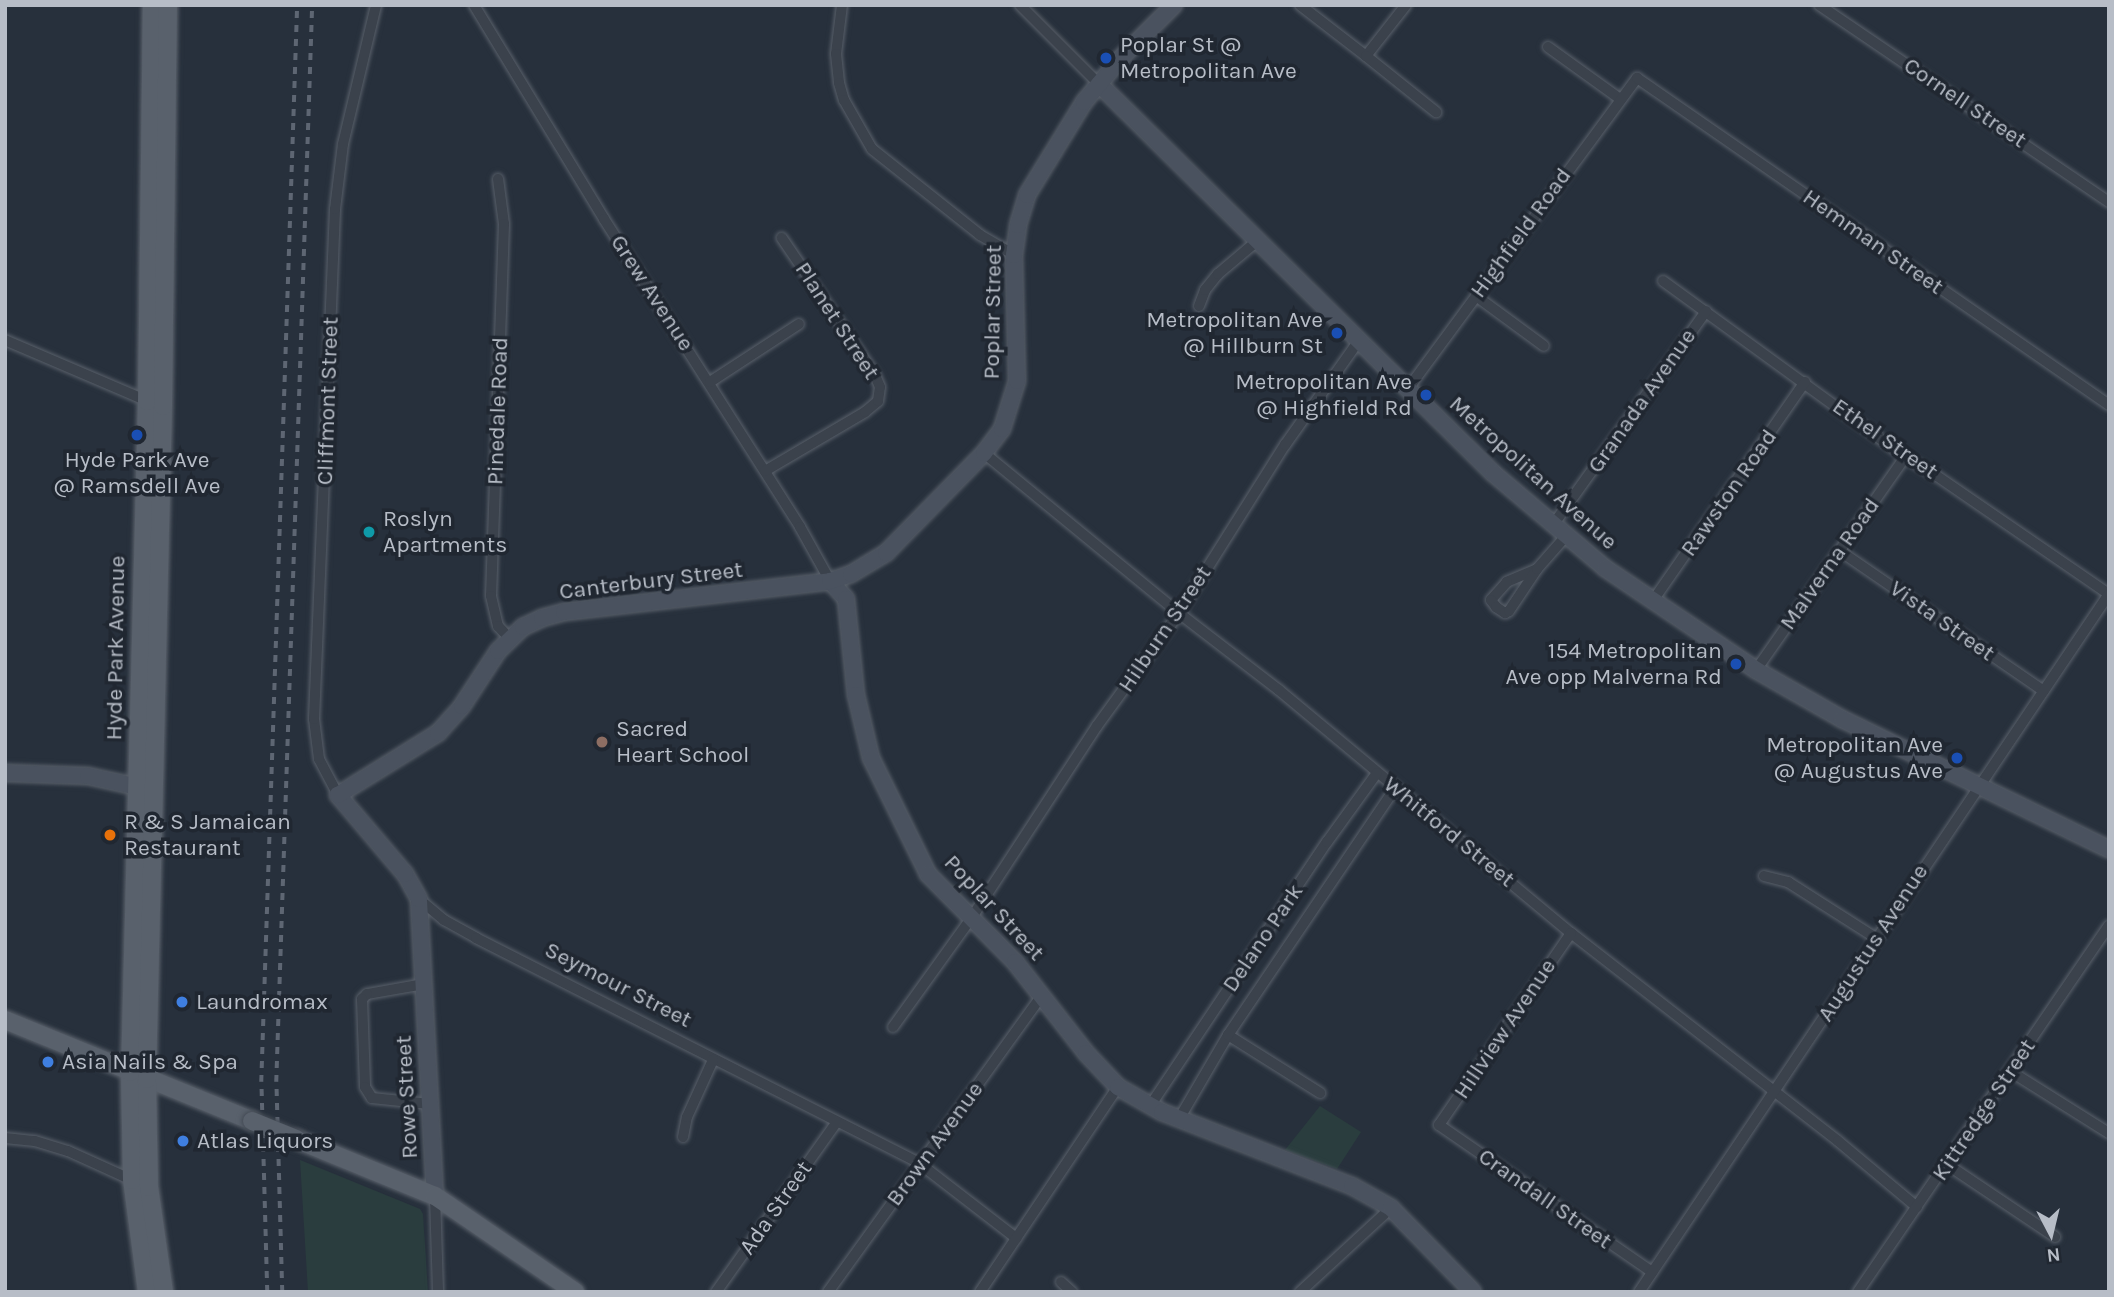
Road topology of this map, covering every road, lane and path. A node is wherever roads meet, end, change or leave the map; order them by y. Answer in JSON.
{"nodes":[{"id":1,"x":152,"y":5,"type":"edge"},
{"id":2,"x":168,"y":5,"type":"edge"},
{"id":3,"x":376,"y":5,"type":"edge"},
{"id":4,"x":474,"y":5,"type":"edge"},
{"id":5,"x":842,"y":5,"type":"edge"},
{"id":6,"x":1020,"y":5,"type":"edge"},
{"id":7,"x":1174,"y":5,"type":"edge"},
{"id":8,"x":1300,"y":5,"type":"edge"},
{"id":9,"x":1406,"y":5,"type":"edge"},
{"id":10,"x":1819,"y":5,"type":"edge"},
{"id":11,"x":1548,"y":47,"type":"dead end"},
{"id":12,"x":1366,"y":56,"type":"junction"},
{"id":13,"x":1637,"y":78,"type":"joint"},
{"id":14,"x":1099,"y":84,"type":"junction"},
{"id":15,"x":1620,"y":99,"type":"junction"},
{"id":16,"x":1436,"y":112,"type":"dead end"},
{"id":17,"x":498,"y":179,"type":"dead end"},
{"id":18,"x":2109,"y":202,"type":"edge"},
{"id":19,"x":782,"y":238,"type":"dead end"},
{"id":20,"x":1257,"y":241,"type":"junction"},
{"id":21,"x":1014,"y":254,"type":"junction"},
{"id":22,"x":1663,"y":281,"type":"dead end"},
{"id":23,"x":1476,"y":296,"type":"junction"},
{"id":24,"x":1199,"y":306,"type":"dead end"},
{"id":25,"x":1706,"y":312,"type":"junction"},
{"id":26,"x":799,"y":324,"type":"dead end"},
{"id":27,"x":5,"y":340,"type":"edge"},
{"id":28,"x":1358,"y":342,"type":"junction"},
{"id":29,"x":1544,"y":346,"type":"dead end"},
{"id":30,"x":710,"y":382,"type":"junction"},
{"id":31,"x":1805,"y":382,"type":"junction"},
{"id":32,"x":1407,"y":390,"type":"junction"},
{"id":33,"x":155,"y":404,"type":"junction"},
{"id":34,"x":2109,"y":405,"type":"edge"},
{"id":35,"x":984,"y":453,"type":"junction"},
{"id":36,"x":1905,"y":457,"type":"junction"},
{"id":37,"x":765,"y":471,"type":"junction"},
{"id":38,"x":1553,"y":525,"type":"junction"},
{"id":39,"x":1566,"y":536,"type":"junction"},
{"id":40,"x":1840,"y":551,"type":"junction"},
{"id":41,"x":1537,"y":569,"type":"junction"},
{"id":42,"x":830,"y":581,"type":"junction"},
{"id":43,"x":2109,"y":594,"type":"edge"},
{"id":44,"x":1652,"y":602,"type":"junction"},
{"id":45,"x":1179,"y":613,"type":"junction"},
{"id":46,"x":510,"y":639,"type":"junction"},
{"id":47,"x":1756,"y":670,"type":"junction"},
{"id":48,"x":2043,"y":691,"type":"junction"},
{"id":49,"x":5,"y":773,"type":"edge"},
{"id":50,"x":1377,"y":773,"type":"junction"},
{"id":51,"x":1980,"y":787,"type":"junction"},
{"id":52,"x":1395,"y":788,"type":"junction"},
{"id":53,"x":145,"y":789,"type":"junction"},
{"id":54,"x":338,"y":795,"type":"junction"},
{"id":55,"x":2109,"y":849,"type":"edge"},
{"id":56,"x":1764,"y":876,"type":"dead end"},
{"id":57,"x":419,"y":899,"type":"junction"},
{"id":58,"x":972,"y":916,"type":"junction"},
{"id":59,"x":2109,"y":926,"type":"edge"},
{"id":60,"x":1571,"y":933,"type":"junction"},
{"id":61,"x":1876,"y":938,"type":"junction"},
{"id":62,"x":424,"y":984,"type":"junction"},
{"id":63,"x":1042,"y":995,"type":"junction"},
{"id":64,"x":5,"y":1020,"type":"edge"},
{"id":65,"x":893,"y":1027,"type":"dead end"},
{"id":66,"x":1228,"y":1035,"type":"junction"},
{"id":67,"x":713,"y":1060,"type":"junction"},
{"id":68,"x":2010,"y":1071,"type":"junction"},
{"id":69,"x":130,"y":1072,"type":"junction"},
{"id":70,"x":147,"y":1079,"type":"junction"},
{"id":71,"x":1118,"y":1087,"type":"junction"},
{"id":72,"x":1320,"y":1093,"type":"dead end"},
{"id":73,"x":1773,"y":1093,"type":"junction"},
{"id":74,"x":430,"y":1104,"type":"junction"},
{"id":75,"x":1150,"y":1106,"type":"junction"},
{"id":76,"x":1179,"y":1119,"type":"junction"},
{"id":77,"x":836,"y":1123,"type":"junction"},
{"id":78,"x":1439,"y":1125,"type":"joint"},
{"id":79,"x":2109,"y":1133,"type":"edge"},
{"id":80,"x":683,"y":1137,"type":"dead end"},
{"id":81,"x":5,"y":1138,"type":"edge"},
{"id":82,"x":919,"y":1163,"type":"junction"},
{"id":83,"x":1948,"y":1166,"type":"junction"},
{"id":84,"x":132,"y":1180,"type":"junction"},
{"id":85,"x":435,"y":1196,"type":"junction"},
{"id":86,"x":1917,"y":1207,"type":"junction"},
{"id":87,"x":1391,"y":1208,"type":"junction"},
{"id":88,"x":2055,"y":1237,"type":"dead end"},
{"id":89,"x":1016,"y":1238,"type":"junction"},
{"id":90,"x":1652,"y":1272,"type":"junction"},
{"id":91,"x":1061,"y":1282,"type":"dead end"},
{"id":92,"x":147,"y":1292,"type":"edge"},
{"id":93,"x":164,"y":1292,"type":"edge"},
{"id":94,"x":438,"y":1292,"type":"edge"},
{"id":95,"x":575,"y":1292,"type":"edge"},
{"id":96,"x":716,"y":1292,"type":"edge"},
{"id":97,"x":828,"y":1292,"type":"edge"},
{"id":98,"x":980,"y":1292,"type":"edge"},
{"id":99,"x":1072,"y":1292,"type":"edge"},
{"id":100,"x":1300,"y":1292,"type":"edge"},
{"id":101,"x":1473,"y":1292,"type":"edge"},
{"id":102,"x":1639,"y":1292,"type":"edge"},
{"id":103,"x":1858,"y":1292,"type":"edge"}],
"edges":[{"from":1,"to":33,"type":"main road","name":"Hyde Park Avenue"},
{"from":2,"to":33,"type":"main road","name":"Hyde Park Avenue"},
{"from":3,"to":54,"type":"street","name":"Cliffmont Street"},
{"from":4,"to":30,"type":"street","name":"Grew Avenue"},
{"from":5,"to":21,"type":"street"},
{"from":6,"to":14,"type":"street","name":"Metropolitan Avenue"},
{"from":7,"to":14,"type":"street","name":"Poplar Street"},
{"from":8,"to":12,"type":"street"},
{"from":9,"to":12,"type":"street"},
{"from":10,"to":18,"type":"street","name":"Cornell Street"},
{"from":11,"to":15,"type":"street"},
{"from":12,"to":16,"type":"street"},
{"from":13,"to":15,"type":"street","name":"Highfield Road"},
{"from":13,"to":34,"type":"street","name":"Hemman Street"},
{"from":14,"to":20,"type":"street","name":"Metropolitan Avenue"},
{"from":14,"to":21,"type":"street","name":"Poplar Street"},
{"from":15,"to":23,"type":"street","name":"Highfield Road"},
{"from":17,"to":46,"type":"street","name":"Pinedale Road"},
{"from":19,"to":37,"type":"street","name":"Planet Street"},
{"from":20,"to":24,"type":"street"},
{"from":20,"to":28,"type":"street","name":"Metropolitan Avenue"},
{"from":21,"to":35,"type":"street","name":"Poplar Street"},
{"from":22,"to":25,"type":"street","name":"Ethel Street"},
{"from":23,"to":29,"type":"street"},
{"from":23,"to":32,"type":"street","name":"Highfield Road"},
{"from":25,"to":31,"type":"street","name":"Ethel Street"},
{"from":25,"to":38,"type":"street","name":"Granada Avenue"},
{"from":26,"to":30,"type":"street"},
{"from":27,"to":33,"type":"street"},
{"from":28,"to":32,"type":"street","name":"Metropolitan Avenue"},
{"from":28,"to":45,"type":"street","name":"Hilburn Street"},
{"from":30,"to":37,"type":"street","name":"Grew Avenue"},
{"from":31,"to":36,"type":"street","name":"Ethel Street"},
{"from":31,"to":44,"type":"street","name":"Rawston Road"},
{"from":32,"to":38,"type":"street","name":"Metropolitan Avenue"},
{"from":33,"to":53,"type":"main road","name":"Hyde Park Avenue"},
{"from":35,"to":42,"type":"street","name":"Poplar Street"},
{"from":35,"to":45,"type":"street","name":"Whitford Street"},
{"from":36,"to":40,"type":"street","name":"Malverna Road"},
{"from":36,"to":43,"type":"street","name":"Ethel Street"},
{"from":37,"to":42,"type":"street","name":"Grew Avenue"},
{"from":38,"to":39,"type":"street","name":"Metropolitan Avenue"},
{"from":39,"to":41,"type":"street"},
{"from":39,"to":44,"type":"street","name":"Metropolitan Avenue"},
{"from":40,"to":47,"type":"street","name":"Malverna Road"},
{"from":40,"to":48,"type":"street","name":"Vista Street"},
{"from":41,"to":41,"type":"street"},
{"from":42,"to":46,"type":"street","name":"Canterbury Street"},
{"from":42,"to":58,"type":"street","name":"Poplar Street"},
{"from":43,"to":48,"type":"street","name":"Augustus Avenue"},
{"from":44,"to":47,"type":"street","name":"Metropolitan Avenue"},
{"from":45,"to":50,"type":"street","name":"Whitford Street"},
{"from":45,"to":58,"type":"street","name":"Hilburn Street"},
{"from":46,"to":54,"type":"street","name":"Canterbury Street"},
{"from":47,"to":51,"type":"street","name":"Metropolitan Avenue"},
{"from":48,"to":51,"type":"street","name":"Augustus Avenue"},
{"from":49,"to":53,"type":"street"},
{"from":50,"to":52,"type":"street","name":"Whitford Street"},
{"from":50,"to":75,"type":"street","name":"Delano Park"},
{"from":51,"to":55,"type":"street","name":"Metropolitan Avenue"},
{"from":51,"to":61,"type":"street","name":"Augustus Avenue"},
{"from":52,"to":60,"type":"street","name":"Whitford Street"},
{"from":52,"to":66,"type":"street","name":"Delano Park"},
{"from":53,"to":69,"type":"main road","name":"Hyde Park Avenue"},
{"from":53,"to":70,"type":"main road","name":"Hyde Park Avenue"},
{"from":54,"to":57,"type":"street","name":"Seymour Street"},
{"from":56,"to":61,"type":"street"},
{"from":57,"to":62,"type":"street","name":"Rowe Street"},
{"from":57,"to":67,"type":"street","name":"Seymour Street"},
{"from":58,"to":63,"type":"street","name":"Poplar Street"},
{"from":58,"to":65,"type":"street","name":"Hilburn Street"},
{"from":59,"to":68,"type":"street","name":"Kittredge Street"},
{"from":60,"to":73,"type":"street","name":"Whitford Street"},
{"from":60,"to":78,"type":"street","name":"Hillview Avenue"},
{"from":61,"to":73,"type":"street","name":"Augustus Avenue"},
{"from":62,"to":74,"type":"street","name":"Rowe Street"},
{"from":62,"to":74,"type":"street"},
{"from":63,"to":71,"type":"street","name":"Poplar Street"},
{"from":63,"to":82,"type":"street","name":"Brown Avenue"},
{"from":64,"to":69,"type":"main road"},
{"from":66,"to":72,"type":"street"},
{"from":66,"to":76,"type":"street","name":"Delano Park"},
{"from":67,"to":77,"type":"street","name":"Seymour Street"},
{"from":67,"to":80,"type":"street"},
{"from":68,"to":79,"type":"street"},
{"from":68,"to":83,"type":"street","name":"Kittredge Street"},
{"from":69,"to":70,"type":"main road"},
{"from":69,"to":84,"type":"main road","name":"Hyde Park Avenue"},
{"from":70,"to":85,"type":"main road","bridge":true},
{"from":70,"to":93,"type":"main road","name":"Hyde Park Avenue"},
{"from":71,"to":75,"type":"street","name":"Poplar Street"},
{"from":71,"to":89,"type":"street"},
{"from":73,"to":86,"type":"street","name":"Whitford Street"},
{"from":73,"to":90,"type":"street","name":"Augustus Avenue"},
{"from":74,"to":85,"type":"street","name":"Rowe Street"},
{"from":75,"to":76,"type":"street","name":"Poplar Street"},
{"from":76,"to":87,"type":"street","name":"Poplar Street"},
{"from":77,"to":82,"type":"street","name":"Seymour Street"},
{"from":77,"to":96,"type":"street","name":"Ada Street"},
{"from":78,"to":90,"type":"street","name":"Crandall Street"},
{"from":81,"to":84,"type":"street"},
{"from":82,"to":89,"type":"street","name":"Seymour Street"},
{"from":82,"to":97,"type":"street","name":"Brown Avenue"},
{"from":83,"to":86,"type":"street","name":"Kittredge Street"},
{"from":83,"to":88,"type":"street"},
{"from":84,"to":92,"type":"main road","name":"Hyde Park Avenue"},
{"from":85,"to":94,"type":"street","name":"Rowe Street"},
{"from":85,"to":95,"type":"main road"},
{"from":86,"to":103,"type":"street","name":"Kittredge Street"},
{"from":87,"to":100,"type":"street"},
{"from":87,"to":101,"type":"street","name":"Poplar Street"},
{"from":89,"to":98,"type":"street"},
{"from":90,"to":102,"type":"street","name":"Augustus Avenue"},
{"from":91,"to":99,"type":"street"}]}
